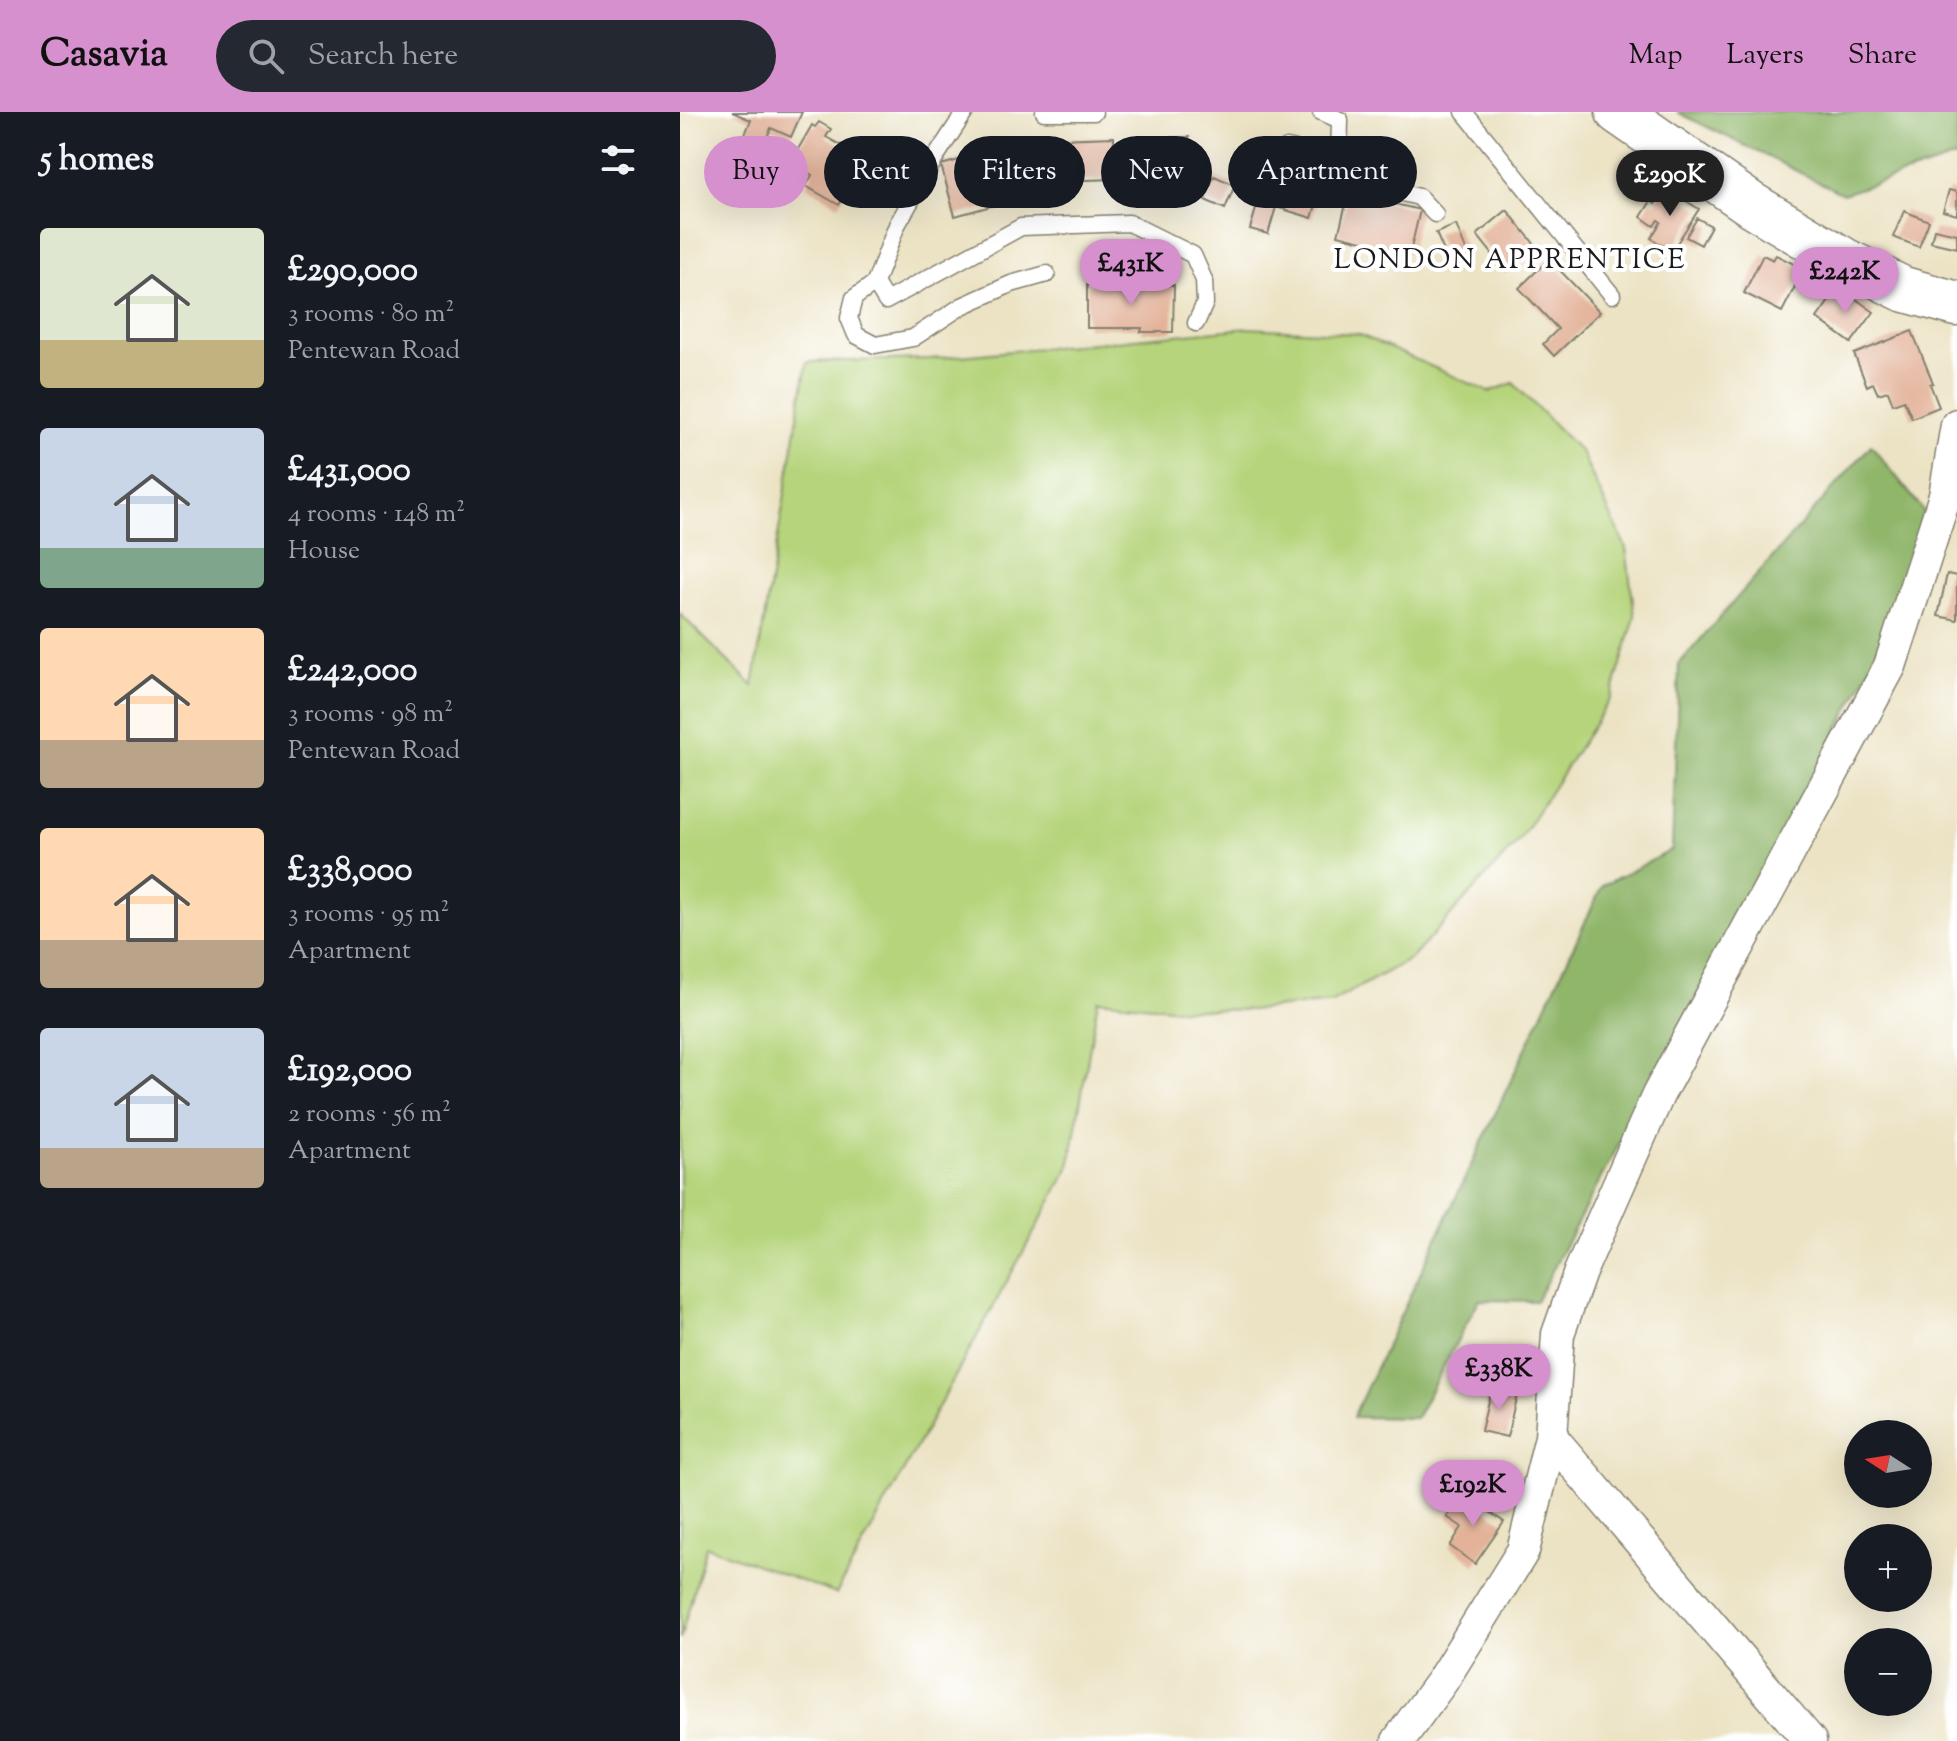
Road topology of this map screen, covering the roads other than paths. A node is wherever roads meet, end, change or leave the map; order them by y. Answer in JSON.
{"nodes":[{"id":1,"x":965,"y":112,"type":"edge"},
{"id":2,"x":1044,"y":112,"type":"edge"},
{"id":3,"x":1094,"y":112,"type":"edge"},
{"id":4,"x":1321,"y":112,"type":"edge"},
{"id":5,"x":1464,"y":112,"type":"edge"},
{"id":6,"x":1618,"y":112,"type":"edge"},
{"id":7,"x":1340,"y":136,"type":"edge"},
{"id":8,"x":1417,"y":197,"type":"edge"},
{"id":9,"x":1435,"y":214,"type":"dead end"},
{"id":10,"x":1047,"y":274,"type":"dead end"},
{"id":11,"x":875,"y":283,"type":"junction"},
{"id":12,"x":1612,"y":295,"type":"dead end"},
{"id":13,"x":1957,"y":304,"type":"edge"},
{"id":14,"x":1196,"y":323,"type":"dead end"},
{"id":15,"x":1957,"y":425,"type":"edge"},
{"id":16,"x":1551,"y":1437,"type":"junction"},
{"id":17,"x":1398,"y":1741,"type":"edge"},
{"id":18,"x":1810,"y":1741,"type":"edge"}],
"edges":[{"from":1,"to":11,"type":"lane"},
{"from":2,"to":3,"type":"lane"},
{"from":4,"to":7,"type":"lane"},
{"from":5,"to":12,"type":"lane"},
{"from":6,"to":13,"type":"main road"},
{"from":8,"to":9,"type":"lane"},
{"from":10,"to":11,"type":"lane"},
{"from":11,"to":14,"type":"lane"},
{"from":15,"to":16,"type":"street"},
{"from":16,"to":17,"type":"street"},
{"from":16,"to":18,"type":"street"}]}
